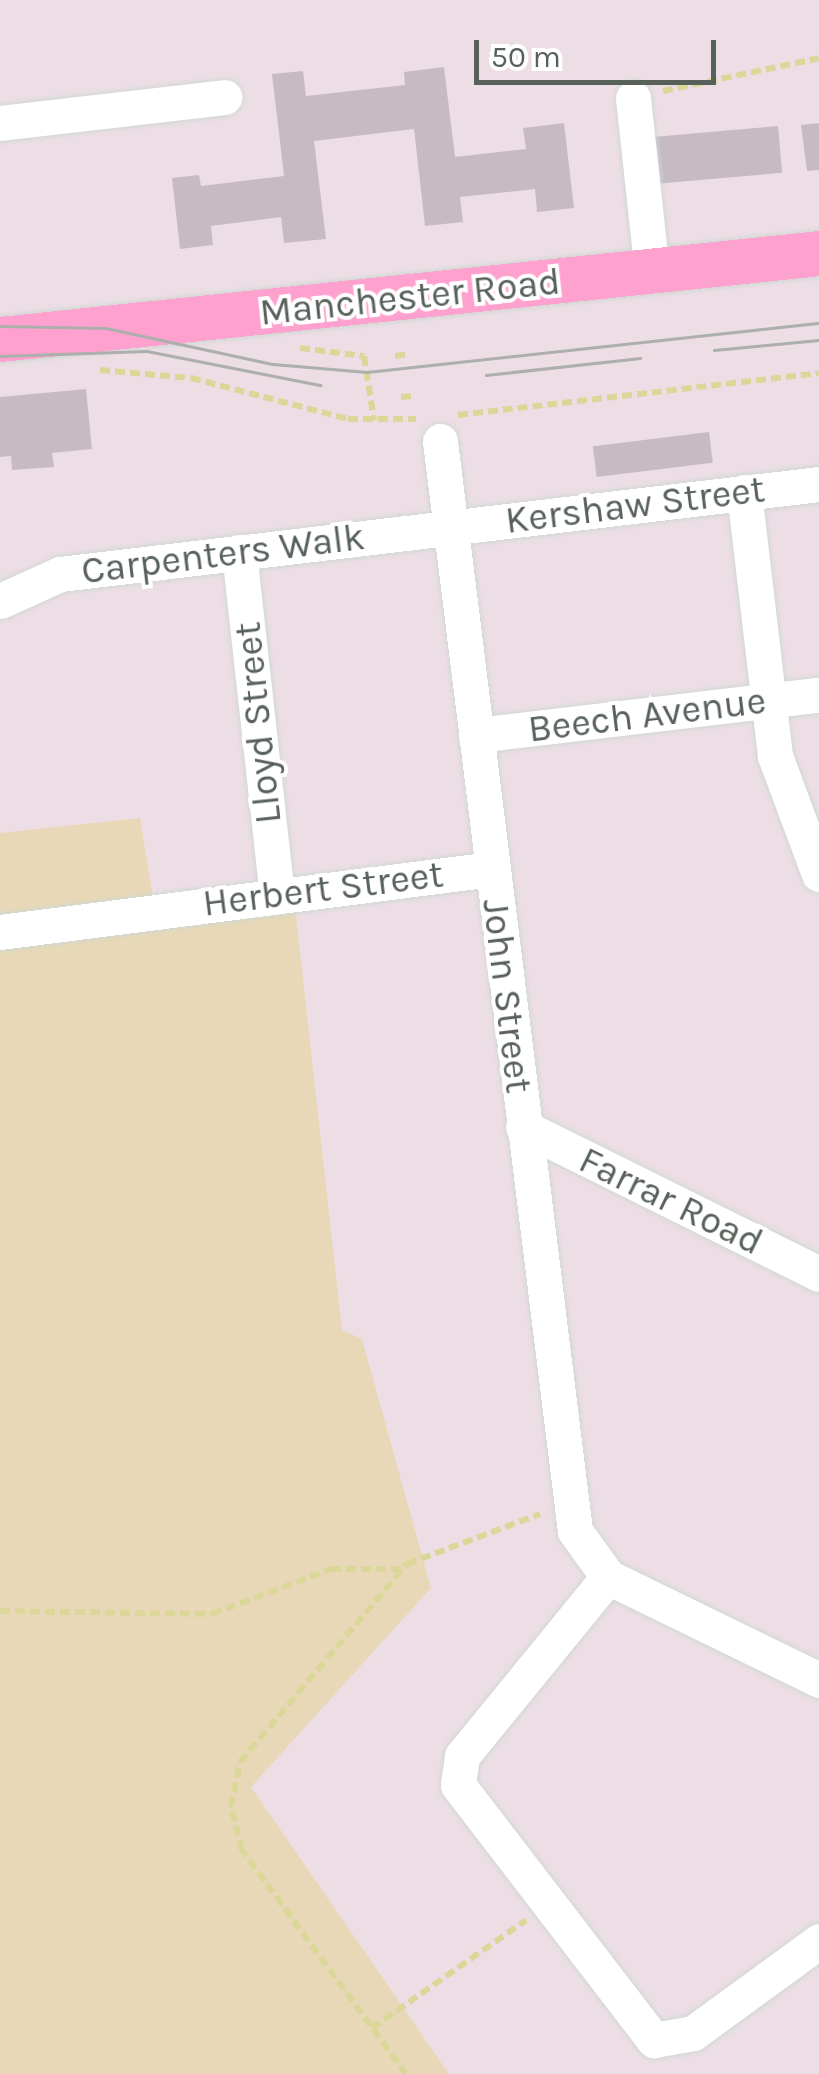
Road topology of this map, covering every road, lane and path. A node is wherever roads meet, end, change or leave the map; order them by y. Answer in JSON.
{"nodes":[{"id":1,"x":819,"y":58,"type":"edge"},
{"id":2,"x":225,"y":97,"type":"dead end"},
{"id":3,"x":633,"y":98,"type":"joint"},
{"id":4,"x":0,"y":123,"type":"edge"},
{"id":5,"x":819,"y":253,"type":"edge"},
{"id":6,"x":652,"y":272,"type":"junction"},
{"id":7,"x":55,"y":334,"type":"junction"},
{"id":8,"x":0,"y":340,"type":"edge"},
{"id":9,"x":296,"y":347,"type":"dead end"},
{"id":10,"x":410,"y":354,"type":"dead end"},
{"id":11,"x":395,"y":356,"type":"dead end"},
{"id":12,"x":819,"y":373,"type":"edge"},
{"id":13,"x":414,"y":396,"type":"dead end"},
{"id":14,"x":400,"y":397,"type":"dead end"},
{"id":15,"x":374,"y":420,"type":"junction"},
{"id":16,"x":436,"y":425,"type":"junction"},
{"id":17,"x":819,"y":484,"type":"edge"},
{"id":18,"x":744,"y":492,"type":"junction"},
{"id":19,"x":450,"y":527,"type":"junction"},
{"id":20,"x":239,"y":552,"type":"junction"},
{"id":21,"x":5,"y":587,"type":"edge"},
{"id":22,"x":819,"y":695,"type":"edge"},
{"id":23,"x":766,"y":701,"type":"junction"},
{"id":24,"x":476,"y":735,"type":"junction"},
{"id":25,"x":491,"y":869,"type":"junction"},
{"id":26,"x":819,"y":874,"type":"edge"},
{"id":27,"x":277,"y":894,"type":"junction"},
{"id":28,"x":0,"y":932,"type":"edge"},
{"id":29,"x":524,"y":1127,"type":"junction"},
{"id":30,"x":819,"y":1274,"type":"edge"},
{"id":31,"x":571,"y":1510,"type":"junction"},
{"id":32,"x":402,"y":1568,"type":"junction"},
{"id":33,"x":608,"y":1577,"type":"junction"},
{"id":34,"x":0,"y":1611,"type":"edge"},
{"id":35,"x":819,"y":1680,"type":"edge"},
{"id":36,"x":547,"y":1906,"type":"junction"},
{"id":37,"x":819,"y":1942,"type":"edge"},
{"id":38,"x":372,"y":2028,"type":"junction"},
{"id":39,"x":406,"y":2074,"type":"edge"}],
"edges":[{"from":1,"to":3,"type":"path"},
{"from":2,"to":4,"type":"street"},
{"from":3,"to":6,"type":"street"},
{"from":5,"to":6,"type":"main road","name":"Manchester Road"},
{"from":6,"to":7,"type":"main road","name":"Manchester Road"},
{"from":7,"to":8,"type":"main road","name":"Manchester Road"},
{"from":7,"to":15,"type":"path"},
{"from":9,"to":15,"type":"path"},
{"from":10,"to":11,"type":"path"},
{"from":12,"to":16,"type":"path"},
{"from":13,"to":14,"type":"path"},
{"from":15,"to":16,"type":"path"},
{"from":16,"to":19,"type":"street","name":"John Street"},
{"from":17,"to":18,"type":"street","name":"Kershaw Street"},
{"from":18,"to":19,"type":"street","name":"Kershaw Street"},
{"from":18,"to":23,"type":"street"},
{"from":19,"to":20,"type":"street","name":"Carpenters Walk"},
{"from":19,"to":24,"type":"street","name":"John Street"},
{"from":20,"to":21,"type":"street","name":"Carpenters Walk"},
{"from":20,"to":27,"type":"street","name":"Lloyd Street"},
{"from":22,"to":23,"type":"street","name":"Beech Avenue"},
{"from":23,"to":24,"type":"street","name":"Beech Avenue"},
{"from":23,"to":26,"type":"street"},
{"from":24,"to":25,"type":"street","name":"John Street"},
{"from":25,"to":27,"type":"street","name":"Herbert Street"},
{"from":25,"to":29,"type":"street","name":"John Street"},
{"from":27,"to":28,"type":"street","name":"Herbert Street"},
{"from":29,"to":30,"type":"street","name":"Farrar Road"},
{"from":29,"to":31,"type":"street","name":"John Street"},
{"from":31,"to":32,"type":"path"},
{"from":31,"to":33,"type":"street","name":"John Street"},
{"from":32,"to":34,"type":"path"},
{"from":32,"to":38,"type":"path"},
{"from":33,"to":35,"type":"street"},
{"from":33,"to":36,"type":"street"},
{"from":36,"to":37,"type":"street"},
{"from":36,"to":38,"type":"path"},
{"from":38,"to":39,"type":"path"}]}
